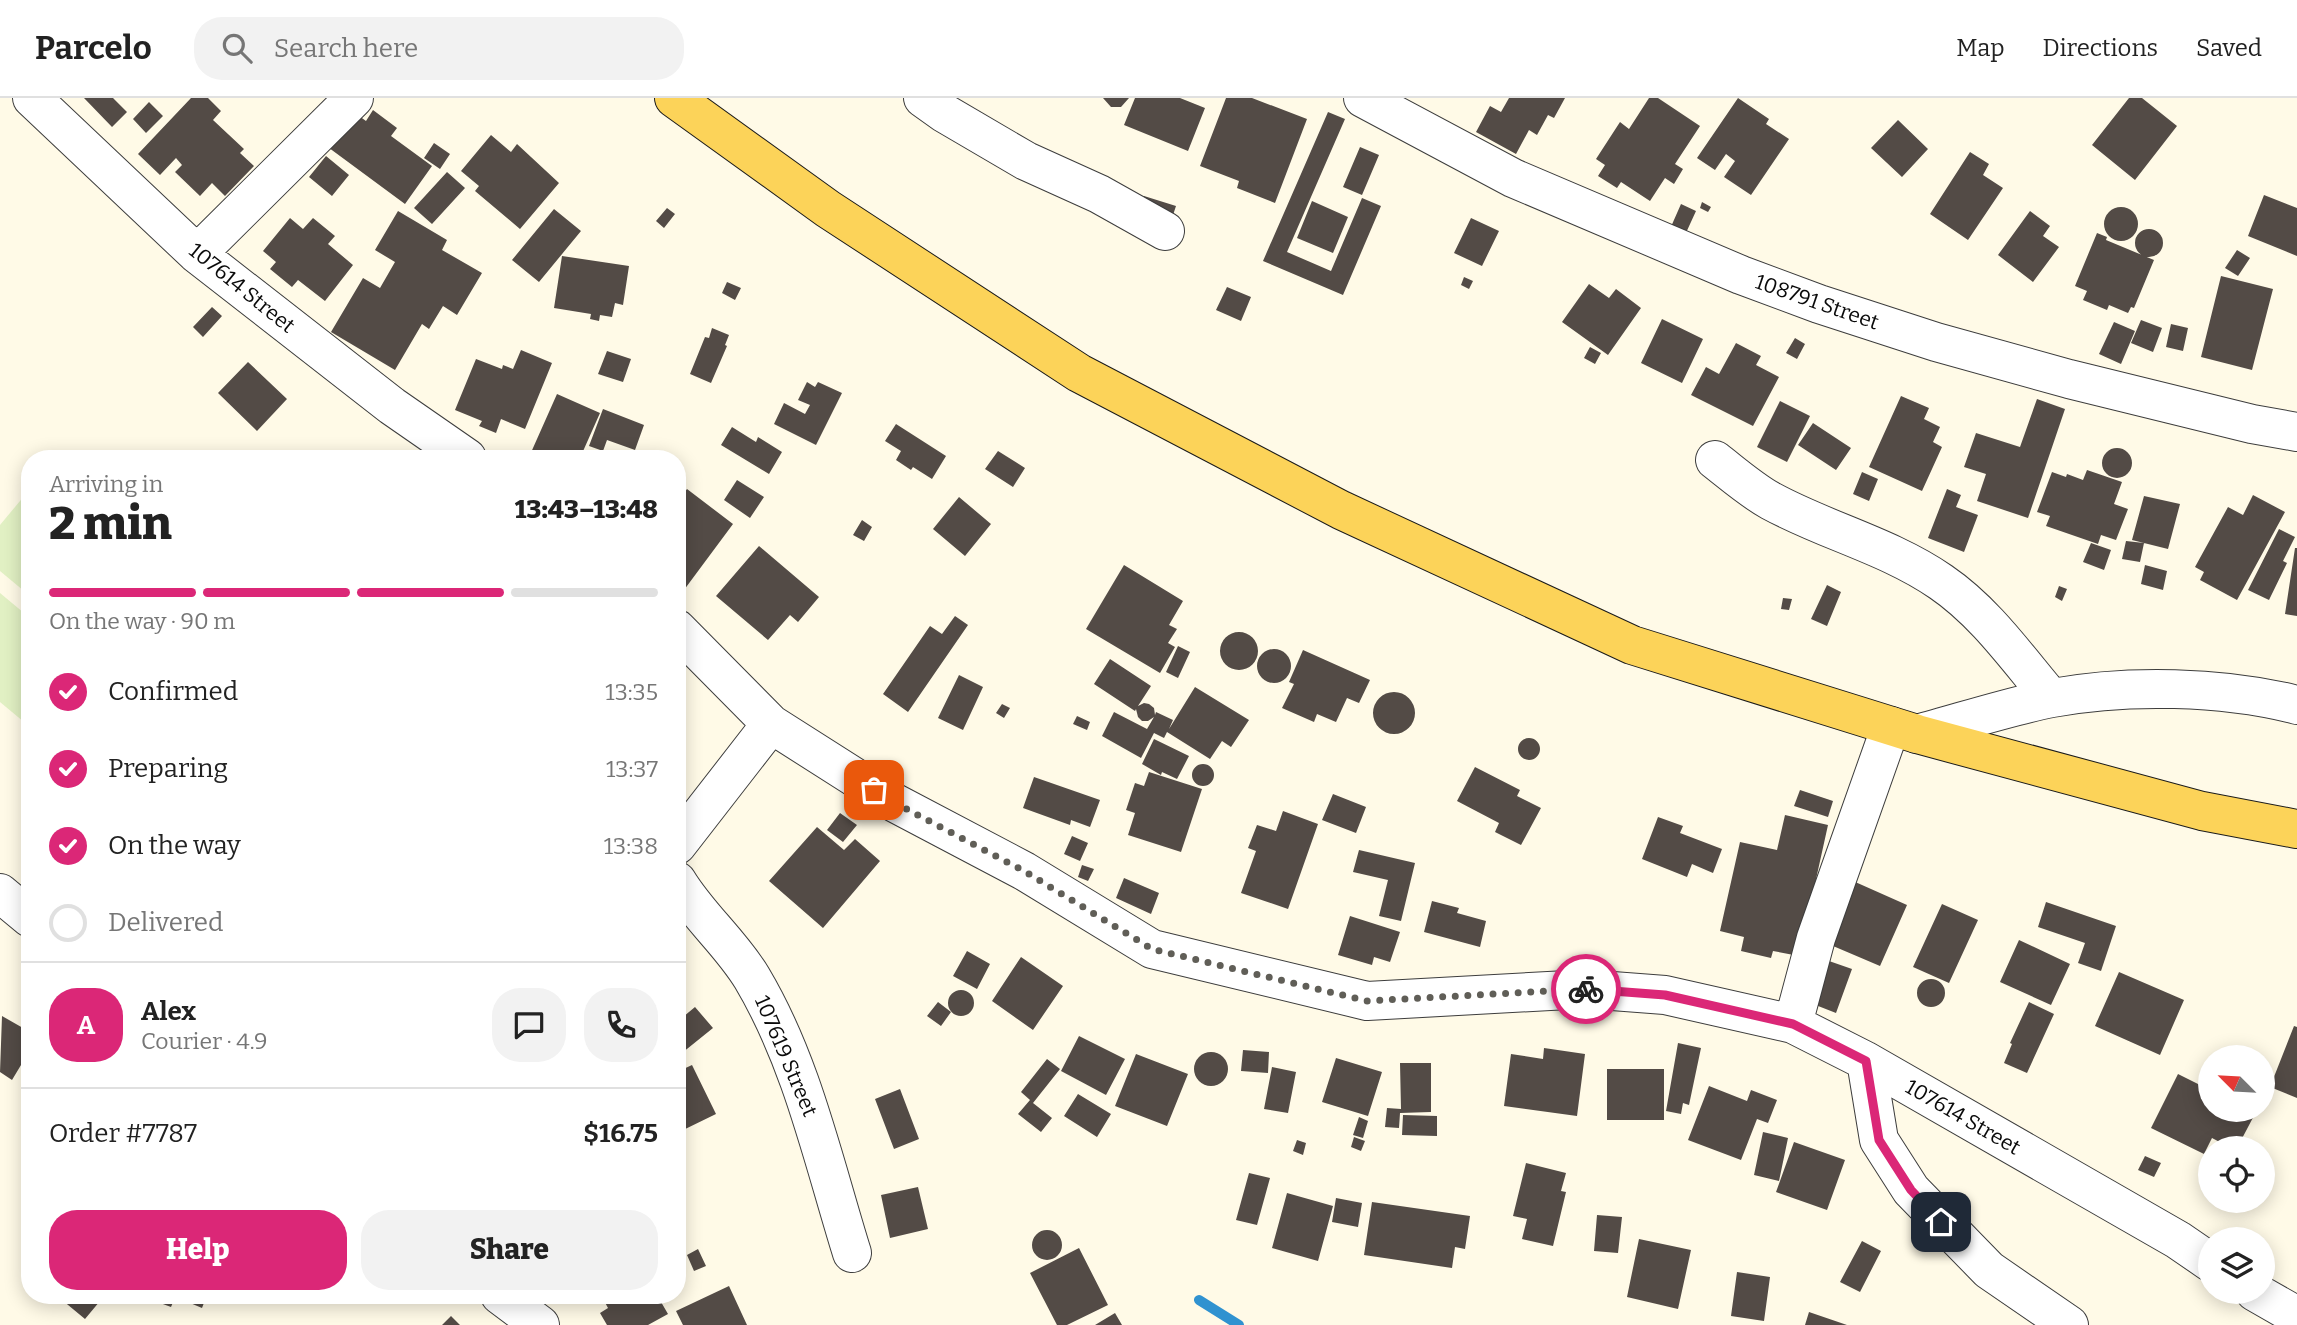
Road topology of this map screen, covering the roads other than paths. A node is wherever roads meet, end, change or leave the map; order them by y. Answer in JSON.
{"nodes":[{"id":1,"x":32,"y":98,"type":"edge"},
{"id":2,"x":354,"y":98,"type":"edge"},
{"id":3,"x":674,"y":98,"type":"edge"},
{"id":4,"x":923,"y":98,"type":"edge"},
{"id":5,"x":1363,"y":98,"type":"edge"},
{"id":6,"x":1165,"y":231,"type":"dead end"},
{"id":7,"x":197,"y":254,"type":"junction"},
{"id":8,"x":2297,"y":432,"type":"edge"},
{"id":9,"x":455,"y":450,"type":"edge"},
{"id":10,"x":1715,"y":460,"type":"dead end"},
{"id":11,"x":686,"y":638,"type":"edge"},
{"id":12,"x":2051,"y":698,"type":"junction"},
{"id":13,"x":2297,"y":705,"type":"edge"},
{"id":14,"x":771,"y":724,"type":"junction"},
{"id":15,"x":1904,"y":730,"type":"junction"},
{"id":16,"x":2297,"y":829,"type":"edge"},
{"id":17,"x":686,"y":833,"type":"edge"},
{"id":18,"x":0,"y":893,"type":"edge"},
{"id":19,"x":686,"y":896,"type":"edge"},
{"id":20,"x":21,"y":910,"type":"edge"},
{"id":21,"x":1793,"y":1024,"type":"junction"},
{"id":22,"x":1866,"y":1061,"type":"junction"},
{"id":23,"x":852,"y":1252,"type":"dead end"},
{"id":24,"x":2198,"y":1254,"type":"edge"},
{"id":25,"x":2275,"y":1303,"type":"edge"},
{"id":26,"x":512,"y":1304,"type":"edge"},
{"id":27,"x":2297,"y":1316,"type":"edge"},
{"id":28,"x":540,"y":1325,"type":"edge"},
{"id":29,"x":2069,"y":1325,"type":"edge"}],
"edges":[{"from":1,"to":7,"type":"street","name":"107614 Street"},
{"from":2,"to":7,"type":"street"},
{"from":3,"to":15,"type":"main road"},
{"from":4,"to":6,"type":"street"},
{"from":5,"to":8,"type":"street","name":"108791 Street"},
{"from":7,"to":9,"type":"street","name":"107614 Street"},
{"from":10,"to":12,"type":"street"},
{"from":11,"to":14,"type":"street","name":"107614 Street"},
{"from":12,"to":13,"type":"street"},
{"from":12,"to":15,"type":"street"},
{"from":14,"to":17,"type":"street"},
{"from":14,"to":21,"type":"street","name":"107614 Street"},
{"from":15,"to":16,"type":"main road"},
{"from":15,"to":21,"type":"street"},
{"from":18,"to":20,"type":"street"},
{"from":19,"to":23,"type":"street","name":"107619 Street"},
{"from":21,"to":22,"type":"street","name":"107614 Street"},
{"from":22,"to":24,"type":"street","name":"107614 Street"},
{"from":22,"to":29,"type":"street"},
{"from":25,"to":27,"type":"street"},
{"from":26,"to":28,"type":"street"}]}
